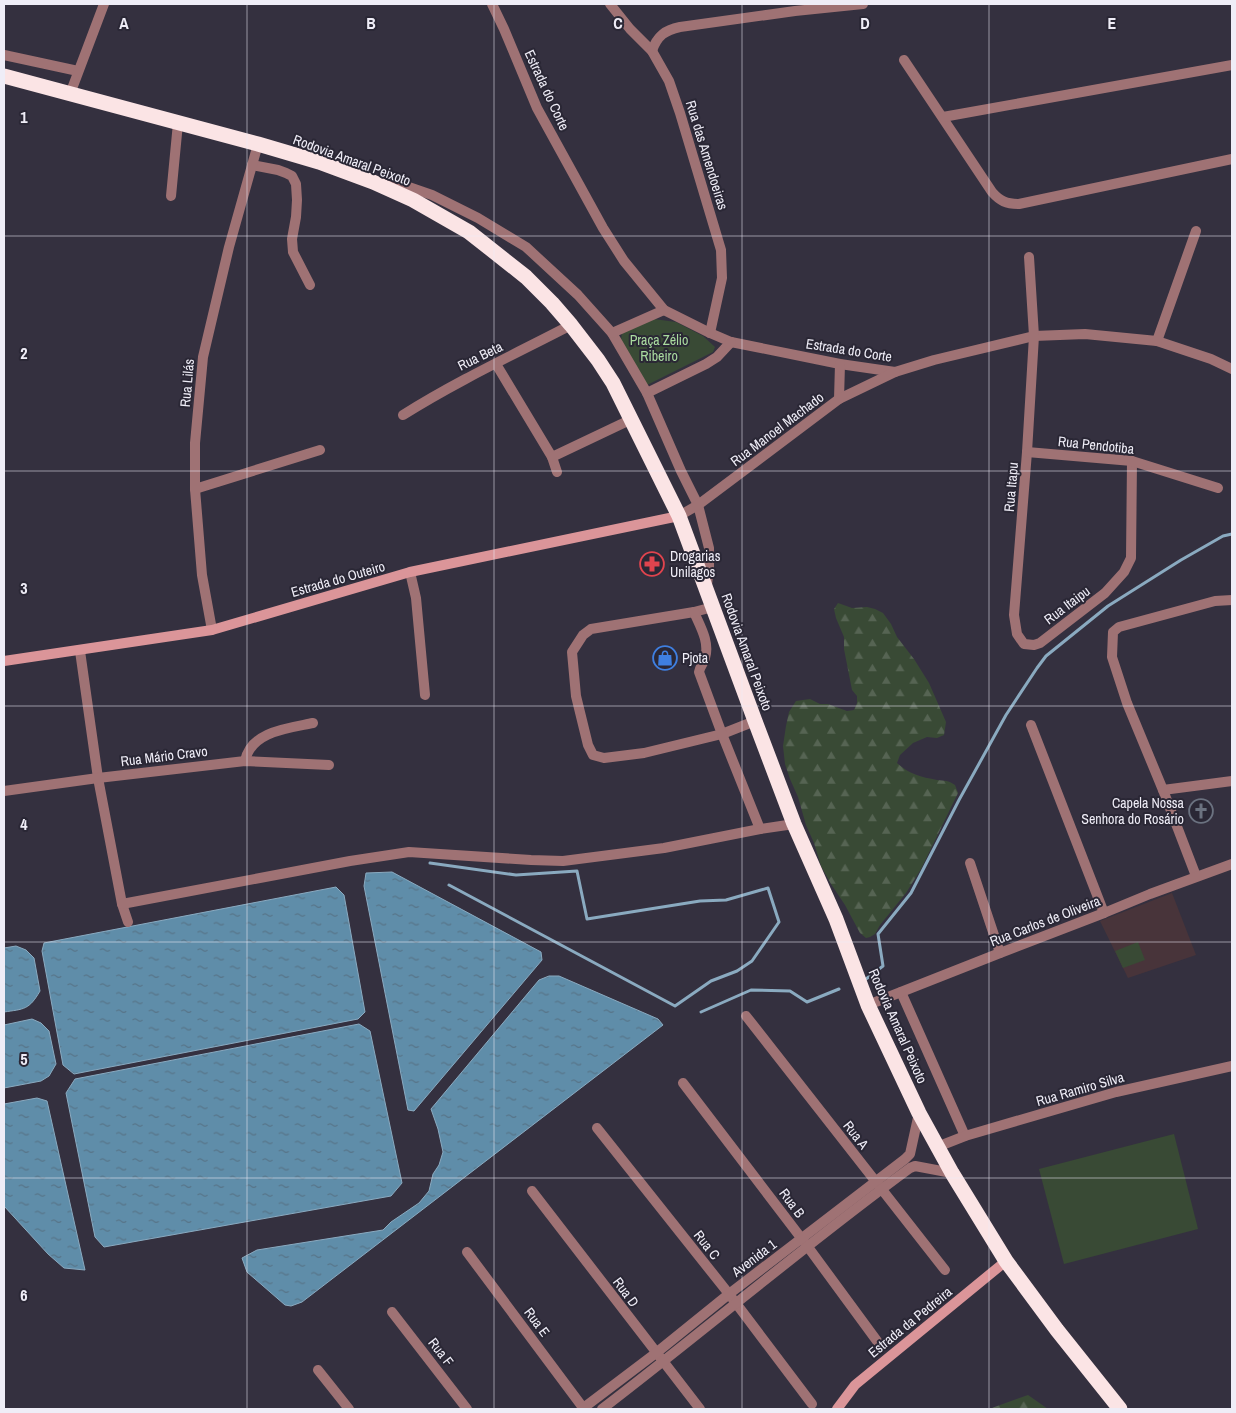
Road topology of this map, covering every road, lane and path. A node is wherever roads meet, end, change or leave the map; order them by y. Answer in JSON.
{"nodes":[{"id":1,"x":104,"y":4,"type":"edge"},
{"id":2,"x":492,"y":4,"type":"edge"},
{"id":3,"x":610,"y":4,"type":"edge"},
{"id":4,"x":859,"y":4,"type":"edge"},
{"id":5,"x":863,"y":4,"type":"edge"},
{"id":6,"x":652,"y":51,"type":"junction"},
{"id":7,"x":4,"y":55,"type":"edge"},
{"id":8,"x":904,"y":60,"type":"dead end"},
{"id":9,"x":1232,"y":65,"type":"edge"},
{"id":10,"x":78,"y":71,"type":"junction"},
{"id":11,"x":4,"y":76,"type":"edge"},
{"id":12,"x":70,"y":94,"type":"junction"},
{"id":13,"x":943,"y":118,"type":"junction"},
{"id":14,"x":178,"y":123,"type":"junction"},
{"id":15,"x":258,"y":144,"type":"junction"},
{"id":16,"x":1232,"y":160,"type":"edge"},
{"id":17,"x":252,"y":165,"type":"junction"},
{"id":18,"x":373,"y":182,"type":"junction"},
{"id":19,"x":171,"y":196,"type":"dead end"},
{"id":20,"x":1196,"y":231,"type":"dead end"},
{"id":21,"x":1029,"y":258,"type":"dead end"},
{"id":22,"x":310,"y":285,"type":"dead end"},
{"id":23,"x":664,"y":310,"type":"junction"},
{"id":24,"x":571,"y":325,"type":"junction"},
{"id":25,"x":612,"y":333,"type":"junction"},
{"id":26,"x":710,"y":333,"type":"junction"},
{"id":27,"x":1034,"y":336,"type":"junction"},
{"id":28,"x":1157,"y":341,"type":"junction"},
{"id":29,"x":731,"y":342,"type":"junction"},
{"id":30,"x":496,"y":364,"type":"junction"},
{"id":31,"x":840,"y":364,"type":"junction"},
{"id":32,"x":1232,"y":369,"type":"edge"},
{"id":33,"x":895,"y":372,"type":"junction"},
{"id":34,"x":647,"y":393,"type":"junction"},
{"id":35,"x":840,"y":399,"type":"junction"},
{"id":36,"x":403,"y":416,"type":"dead end"},
{"id":37,"x":632,"y":419,"type":"junction"},
{"id":38,"x":320,"y":450,"type":"dead end"},
{"id":39,"x":1027,"y":452,"type":"junction"},
{"id":40,"x":552,"y":457,"type":"junction"},
{"id":41,"x":1132,"y":461,"type":"junction"},
{"id":42,"x":557,"y":472,"type":"dead end"},
{"id":43,"x":1218,"y":488,"type":"dead end"},
{"id":44,"x":195,"y":489,"type":"junction"},
{"id":45,"x":698,"y":505,"type":"junction"},
{"id":46,"x":679,"y":516,"type":"junction"},
{"id":47,"x":410,"y":572,"type":"junction"},
{"id":48,"x":706,"y":589,"type":"junction"},
{"id":49,"x":1232,"y":600,"type":"edge"},
{"id":50,"x":713,"y":608,"type":"junction"},
{"id":51,"x":694,"y":612,"type":"junction"},
{"id":52,"x":212,"y":630,"type":"junction"},
{"id":53,"x":1020,"y":640,"type":"joint"},
{"id":54,"x":80,"y":651,"type":"junction"},
{"id":55,"x":4,"y":661,"type":"edge"},
{"id":56,"x":425,"y":695,"type":"dead end"},
{"id":57,"x":755,"y":721,"type":"junction"},
{"id":58,"x":313,"y":723,"type":"dead end"},
{"id":59,"x":1031,"y":725,"type":"dead end"},
{"id":60,"x":722,"y":734,"type":"junction"},
{"id":61,"x":244,"y":760,"type":"junction"},
{"id":62,"x":329,"y":765,"type":"dead end"},
{"id":63,"x":98,"y":778,"type":"junction"},
{"id":64,"x":1232,"y":780,"type":"edge"},
{"id":65,"x":1162,"y":790,"type":"junction"},
{"id":66,"x":4,"y":791,"type":"edge"},
{"id":67,"x":794,"y":824,"type":"junction"},
{"id":68,"x":760,"y":829,"type":"junction"},
{"id":69,"x":970,"y":863,"type":"dead end"},
{"id":70,"x":1232,"y":864,"type":"edge"},
{"id":71,"x":1196,"y":876,"type":"junction"},
{"id":72,"x":122,"y":904,"type":"junction"},
{"id":73,"x":1104,"y":913,"type":"junction"},
{"id":74,"x":128,"y":922,"type":"dead end"},
{"id":75,"x":1000,"y":952,"type":"junction"},
{"id":76,"x":901,"y":992,"type":"junction"},
{"id":77,"x":868,"y":1005,"type":"junction"},
{"id":78,"x":746,"y":1016,"type":"dead end"},
{"id":79,"x":1232,"y":1066,"type":"edge"},
{"id":80,"x":683,"y":1083,"type":"dead end"},
{"id":81,"x":919,"y":1113,"type":"junction"},
{"id":82,"x":597,"y":1128,"type":"dead end"},
{"id":83,"x":965,"y":1136,"type":"junction"},
{"id":84,"x":937,"y":1147,"type":"junction"},
{"id":85,"x":952,"y":1173,"type":"junction"},
{"id":86,"x":878,"y":1186,"type":"junction"},
{"id":87,"x":532,"y":1191,"type":"dead end"},
{"id":88,"x":805,"y":1243,"type":"junction"},
{"id":89,"x":467,"y":1252,"type":"dead end"},
{"id":90,"x":1006,"y":1261,"type":"junction"},
{"id":91,"x":945,"y":1270,"type":"dead end"},
{"id":92,"x":729,"y":1294,"type":"junction"},
{"id":93,"x":735,"y":1303,"type":"junction"},
{"id":94,"x":392,"y":1312,"type":"dead end"},
{"id":95,"x":877,"y":1341,"type":"dead end"},
{"id":96,"x":656,"y":1353,"type":"junction"},
{"id":97,"x":663,"y":1362,"type":"junction"},
{"id":98,"x":318,"y":1370,"type":"dead end"},
{"id":99,"x":812,"y":1404,"type":"dead end"},
{"id":100,"x":349,"y":1409,"type":"edge"},
{"id":101,"x":468,"y":1409,"type":"edge"},
{"id":102,"x":583,"y":1409,"type":"edge"},
{"id":103,"x":602,"y":1409,"type":"edge"},
{"id":104,"x":700,"y":1409,"type":"edge"},
{"id":105,"x":837,"y":1409,"type":"edge"},
{"id":106,"x":1120,"y":1409,"type":"edge"}],
"edges":[{"from":1,"to":10,"type":"street"},
{"from":2,"to":23,"type":"street","name":"Estrada do Corte"},
{"from":3,"to":6,"type":"street","name":"Rua das Amendoeiras"},
{"from":4,"to":5,"type":"street"},
{"from":4,"to":6,"type":"street"},
{"from":6,"to":26,"type":"street","name":"Rua das Amendoeiras"},
{"from":7,"to":10,"type":"street"},
{"from":8,"to":13,"type":"street"},
{"from":9,"to":13,"type":"street"},
{"from":10,"to":12,"type":"street"},
{"from":11,"to":12,"type":"highway","name":"Rodovia Amaral Peixoto"},
{"from":12,"to":14,"type":"highway","name":"Rodovia Amaral Peixoto"},
{"from":13,"to":16,"type":"street"},
{"from":14,"to":15,"type":"highway","name":"Rodovia Amaral Peixoto"},
{"from":14,"to":19,"type":"street"},
{"from":15,"to":17,"type":"street","name":"Rua Lilás"},
{"from":15,"to":18,"type":"highway","name":"Rodovia Amaral Peixoto"},
{"from":17,"to":22,"type":"street"},
{"from":17,"to":44,"type":"street","name":"Rua Lilás"},
{"from":18,"to":24,"type":"highway","name":"Rodovia Amaral Peixoto"},
{"from":18,"to":25,"type":"street"},
{"from":20,"to":28,"type":"street"},
{"from":21,"to":27,"type":"street"},
{"from":23,"to":25,"type":"street"},
{"from":23,"to":26,"type":"street","name":"Estrada do Corte"},
{"from":24,"to":30,"type":"street","name":"Rua Beta"},
{"from":24,"to":37,"type":"highway","name":"Rodovia Amaral Peixoto"},
{"from":25,"to":34,"type":"street"},
{"from":26,"to":29,"type":"street","name":"Estrada do Corte"},
{"from":27,"to":28,"type":"street","name":"Estrada do Corte"},
{"from":27,"to":33,"type":"street","name":"Estrada do Corte"},
{"from":27,"to":39,"type":"street","name":"Rua Itapu"},
{"from":28,"to":32,"type":"street","name":"Estrada do Corte"},
{"from":29,"to":31,"type":"street","name":"Estrada do Corte"},
{"from":29,"to":34,"type":"street"},
{"from":30,"to":36,"type":"street","name":"Rua Beta"},
{"from":30,"to":40,"type":"street"},
{"from":31,"to":33,"type":"street","name":"Estrada do Corte"},
{"from":31,"to":35,"type":"street"},
{"from":33,"to":35,"type":"street","name":"Rua Manoel Machado"},
{"from":34,"to":45,"type":"street"},
{"from":35,"to":45,"type":"street","name":"Rua Manoel Machado"},
{"from":37,"to":40,"type":"street"},
{"from":37,"to":46,"type":"highway","name":"Rodovia Amaral Peixoto"},
{"from":38,"to":44,"type":"street"},
{"from":39,"to":41,"type":"street","name":"Rua Pendotiba"},
{"from":39,"to":53,"type":"street","name":"Rua Itapu"},
{"from":40,"to":42,"type":"street"},
{"from":41,"to":43,"type":"street","name":"Rua Pendotiba"},
{"from":41,"to":53,"type":"street","name":"Rua Itaipu"},
{"from":44,"to":52,"type":"street","name":"Rua Lilás"},
{"from":45,"to":46,"type":"street","name":"Rua Manoel Machado"},
{"from":45,"to":48,"type":"street"},
{"from":46,"to":47,"type":"street","name":"Estrada do Outeiro"},
{"from":46,"to":48,"type":"highway","name":"Rodovia Amaral Peixoto"},
{"from":47,"to":52,"type":"street","name":"Estrada do Outeiro"},
{"from":47,"to":56,"type":"street"},
{"from":48,"to":50,"type":"highway","name":"Rodovia Amaral Peixoto"},
{"from":49,"to":65,"type":"street"},
{"from":50,"to":51,"type":"street"},
{"from":50,"to":57,"type":"highway","name":"Rodovia Amaral Peixoto"},
{"from":51,"to":60,"type":"street"},
{"from":51,"to":60,"type":"street"},
{"from":52,"to":54,"type":"street","name":"Estrada do Outeiro"},
{"from":54,"to":55,"type":"street","name":"Estrada do Outeiro"},
{"from":54,"to":63,"type":"street"},
{"from":57,"to":60,"type":"street"},
{"from":57,"to":67,"type":"highway","name":"Rodovia Amaral Peixoto"},
{"from":58,"to":61,"type":"street"},
{"from":59,"to":73,"type":"street"},
{"from":60,"to":68,"type":"street"},
{"from":61,"to":62,"type":"street","name":"Rua Mário Cravo"},
{"from":61,"to":63,"type":"street","name":"Rua Mário Cravo"},
{"from":63,"to":66,"type":"street","name":"Rua Mário Cravo"},
{"from":63,"to":72,"type":"street"},
{"from":64,"to":65,"type":"street"},
{"from":65,"to":71,"type":"street"},
{"from":67,"to":68,"type":"street"},
{"from":67,"to":77,"type":"highway","name":"Rodovia Amaral Peixoto"},
{"from":68,"to":72,"type":"street"},
{"from":69,"to":75,"type":"street"},
{"from":70,"to":71,"type":"street","name":"Rua Carlos de Oliveira"},
{"from":71,"to":73,"type":"street","name":"Rua Carlos de Oliveira"},
{"from":72,"to":74,"type":"street"},
{"from":73,"to":75,"type":"street","name":"Rua Carlos de Oliveira"},
{"from":75,"to":76,"type":"street","name":"Rua Carlos de Oliveira"},
{"from":76,"to":77,"type":"street","name":"Rua Carlos de Oliveira"},
{"from":76,"to":83,"type":"street"},
{"from":77,"to":81,"type":"highway","name":"Rodovia Amaral Peixoto"},
{"from":78,"to":86,"type":"street","name":"Rua A"},
{"from":79,"to":83,"type":"street","name":"Rua Ramiro Silva"},
{"from":80,"to":88,"type":"street","name":"Rua B"},
{"from":81,"to":84,"type":"highway","name":"Rodovia Amaral Peixoto"},
{"from":81,"to":86,"type":"street","name":"Avenida 1"},
{"from":82,"to":92,"type":"street","name":"Rua C"},
{"from":83,"to":84,"type":"street","name":"Rua Ramiro Silva"},
{"from":84,"to":85,"type":"highway","name":"Rodovia Amaral Peixoto"},
{"from":85,"to":86,"type":"street","name":"Avenida 1"},
{"from":85,"to":90,"type":"highway","name":"Rodovia Amaral Peixoto"},
{"from":86,"to":88,"type":"street","name":"Avenida 1"},
{"from":86,"to":91,"type":"street","name":"Rua A"},
{"from":87,"to":96,"type":"street","name":"Rua D"},
{"from":88,"to":92,"type":"street","name":"Avenida 1"},
{"from":88,"to":93,"type":"street","name":"Avenida 1"},
{"from":88,"to":95,"type":"street","name":"Rua B"},
{"from":89,"to":102,"type":"street","name":"Rua E"},
{"from":90,"to":105,"type":"street","name":"Estrada da Pedreira"},
{"from":90,"to":106,"type":"highway","name":"Rodovia Amaral Peixoto"},
{"from":92,"to":93,"type":"street","name":"Rua C"},
{"from":92,"to":96,"type":"street","name":"Avenida 1"},
{"from":93,"to":97,"type":"street","name":"Avenida 1"},
{"from":93,"to":99,"type":"street","name":"Rua C"},
{"from":94,"to":101,"type":"street","name":"Rua F"},
{"from":96,"to":97,"type":"street","name":"Rua D"},
{"from":96,"to":102,"type":"street","name":"Avenida 1"},
{"from":97,"to":103,"type":"street","name":"Avenida 1"},
{"from":97,"to":104,"type":"street","name":"Rua D"},
{"from":98,"to":100,"type":"street"}]}
